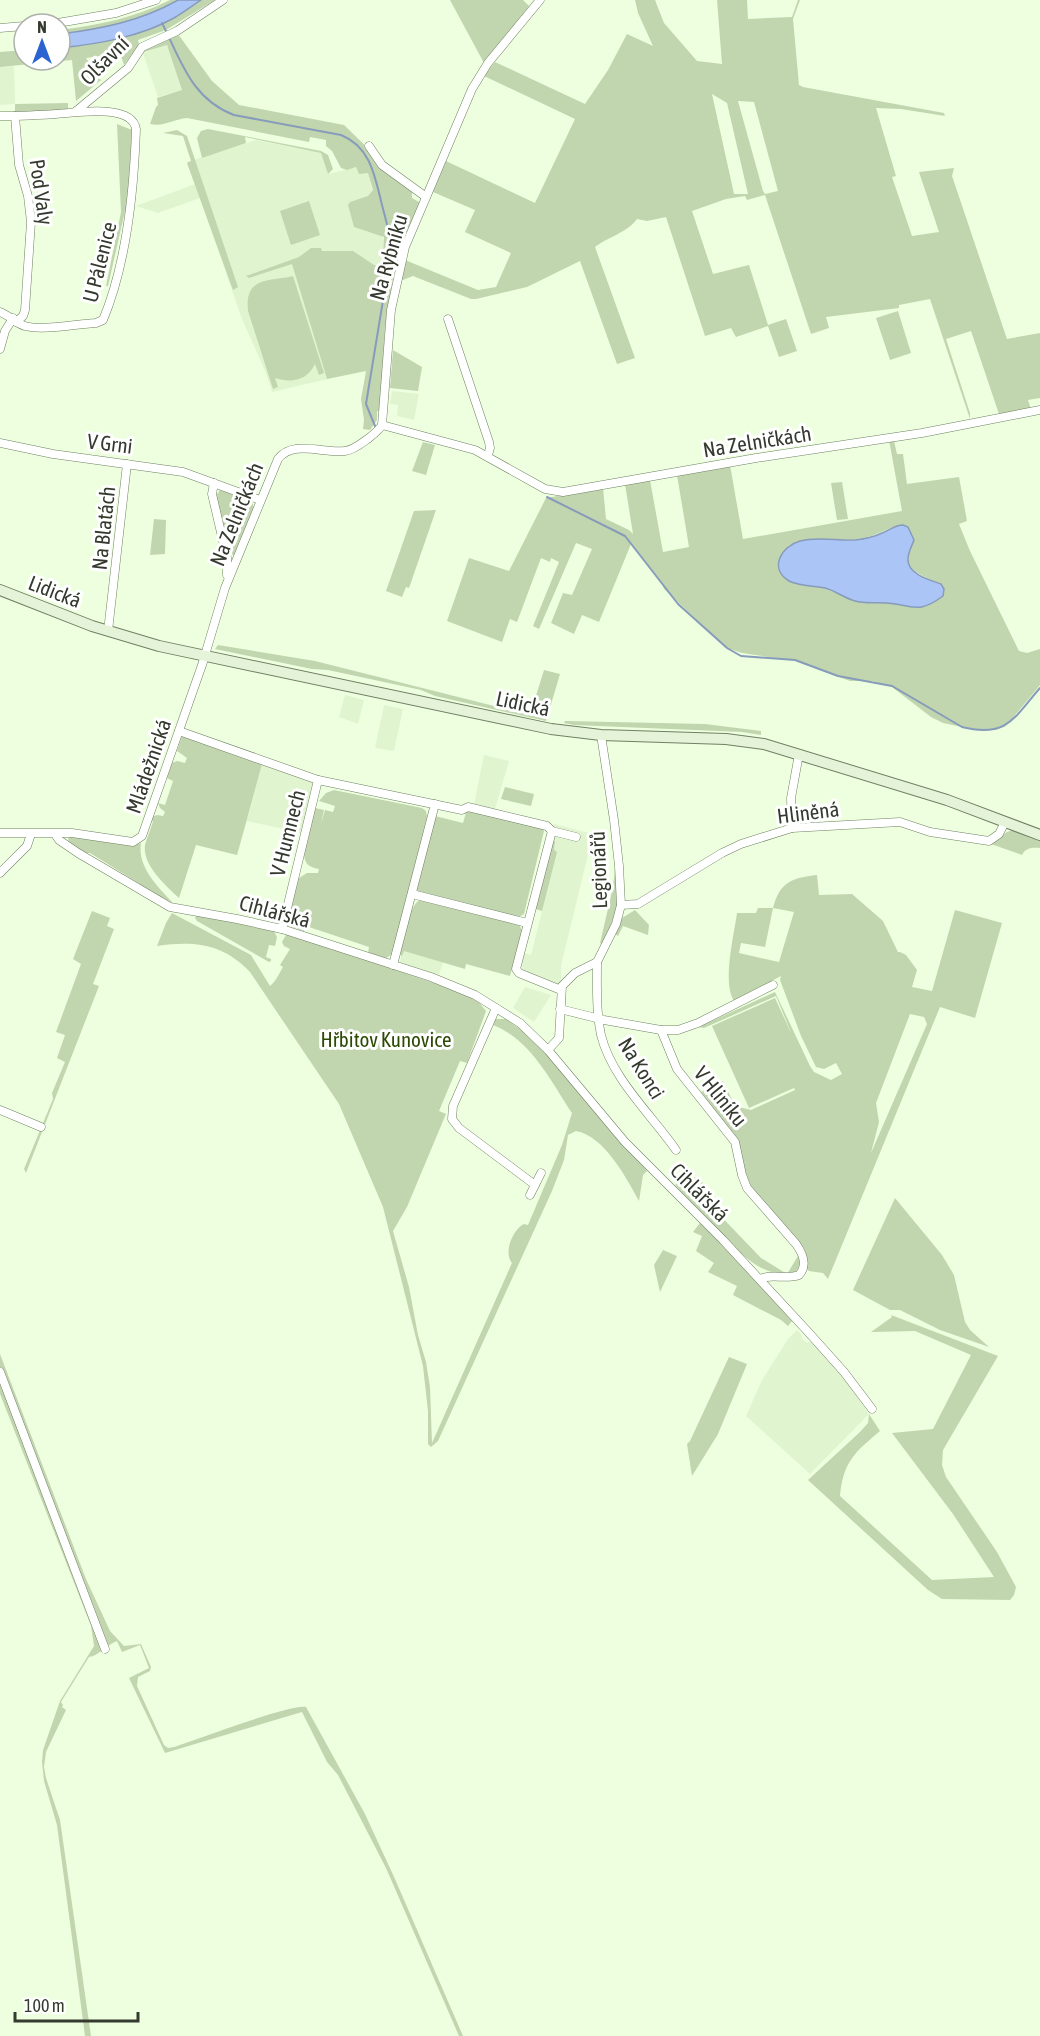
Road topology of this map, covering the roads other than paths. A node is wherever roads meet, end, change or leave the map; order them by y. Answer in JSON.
{"nodes":[{"id":1,"x":156,"y":0,"type":"edge"},
{"id":2,"x":223,"y":0,"type":"edge"},
{"id":3,"x":540,"y":0,"type":"edge"},
{"id":4,"x":72,"y":21,"type":"edge"},
{"id":5,"x":92,"y":98,"type":"junction"},
{"id":6,"x":99,"y":111,"type":"junction"},
{"id":7,"x":74,"y":113,"type":"junction"},
{"id":8,"x":0,"y":116,"type":"edge"},
{"id":9,"x":15,"y":116,"type":"junction"},
{"id":10,"x":135,"y":124,"type":"joint"},
{"id":11,"x":369,"y":146,"type":"dead end"},
{"id":12,"x":426,"y":198,"type":"junction"},
{"id":13,"x":0,"y":312,"type":"edge"},
{"id":14,"x":15,"y":320,"type":"junction"},
{"id":15,"x":448,"y":326,"type":"dead end"},
{"id":16,"x":0,"y":349,"type":"edge"},
{"id":17,"x":1040,"y":410,"type":"edge"},
{"id":18,"x":379,"y":429,"type":"junction"},
{"id":19,"x":0,"y":443,"type":"edge"},
{"id":20,"x":488,"y":455,"type":"junction"},
{"id":21,"x":127,"y":464,"type":"junction"},
{"id":22,"x":214,"y":483,"type":"junction"},
{"id":23,"x":260,"y":500,"type":"junction"},
{"id":24,"x":225,"y":588,"type":"junction"},
{"id":25,"x":0,"y":590,"type":"edge"},
{"id":26,"x":108,"y":632,"type":"junction"},
{"id":27,"x":205,"y":656,"type":"junction"},
{"id":28,"x":179,"y":731,"type":"junction"},
{"id":29,"x":601,"y":735,"type":"junction"},
{"id":30,"x":799,"y":754,"type":"junction"},
{"id":31,"x":318,"y":780,"type":"junction"},
{"id":32,"x":435,"y":804,"type":"junction"},
{"id":33,"x":1005,"y":822,"type":"junction"},
{"id":34,"x":792,"y":828,"type":"junction"},
{"id":35,"x":552,"y":831,"type":"junction"},
{"id":36,"x":0,"y":833,"type":"edge"},
{"id":37,"x":31,"y":834,"type":"junction"},
{"id":38,"x":55,"y":834,"type":"junction"},
{"id":39,"x":1040,"y":835,"type":"edge"},
{"id":40,"x":576,"y":837,"type":"dead end"},
{"id":41,"x":0,"y":873,"type":"edge"},
{"id":42,"x":412,"y":894,"type":"junction"},
{"id":43,"x":621,"y":905,"type":"junction"},
{"id":44,"x":527,"y":923,"type":"junction"},
{"id":45,"x":282,"y":929,"type":"junction"},
{"id":46,"x":597,"y":962,"type":"junction"},
{"id":47,"x":393,"y":965,"type":"junction"},
{"id":48,"x":773,"y":985,"type":"dead end"},
{"id":49,"x":561,"y":990,"type":"junction"},
{"id":50,"x":496,"y":1008,"type":"junction"},
{"id":51,"x":560,"y":1009,"type":"junction"},
{"id":52,"x":598,"y":1018,"type":"junction"},
{"id":53,"x":661,"y":1030,"type":"junction"},
{"id":54,"x":548,"y":1050,"type":"junction"},
{"id":55,"x":0,"y":1110,"type":"edge"},
{"id":56,"x":41,"y":1127,"type":"dead end"},
{"id":57,"x":676,"y":1150,"type":"dead end"},
{"id":58,"x":541,"y":1173,"type":"dead end"},
{"id":59,"x":535,"y":1185,"type":"junction"},
{"id":60,"x":530,"y":1195,"type":"dead end"},
{"id":61,"x":759,"y":1279,"type":"junction"},
{"id":62,"x":0,"y":1372,"type":"edge"},
{"id":63,"x":872,"y":1409,"type":"dead end"},
{"id":64,"x":105,"y":1648,"type":"dead end"}],
"edges":[{"from":1,"to":4,"type":"street"},
{"from":2,"to":5,"type":"street","name":"Olšavní"},
{"from":3,"to":12,"type":"street","name":"Na Rybníku"},
{"from":5,"to":6,"type":"street"},
{"from":5,"to":7,"type":"street","name":"Olšavní"},
{"from":6,"to":7,"type":"street","name":"Olšavní"},
{"from":6,"to":10,"type":"street","name":"Olšavní"},
{"from":7,"to":9,"type":"street","name":"Olšavní"},
{"from":8,"to":9,"type":"street","name":"Olšavní"},
{"from":9,"to":14,"type":"street","name":"Pod Valy"},
{"from":10,"to":14,"type":"street","name":"U Pálenice"},
{"from":11,"to":12,"type":"street"},
{"from":12,"to":18,"type":"street","name":"Na Rybníku"},
{"from":13,"to":14,"type":"street"},
{"from":14,"to":16,"type":"street","name":"Pod Valy"},
{"from":15,"to":20,"type":"street"},
{"from":17,"to":20,"type":"street","name":"Na Zelničkách"},
{"from":18,"to":20,"type":"street","name":"Na Zelničkách"},
{"from":18,"to":23,"type":"street","name":"Na Zelničkách"},
{"from":19,"to":21,"type":"street","name":"V Grni"},
{"from":21,"to":22,"type":"street","name":"V Grni"},
{"from":21,"to":26,"type":"street","name":"Na Blatách"},
{"from":22,"to":23,"type":"street","name":"V Grni"},
{"from":22,"to":24,"type":"street"},
{"from":23,"to":24,"type":"street","name":"Na Zelničkách"},
{"from":24,"to":27,"type":"street","name":"Na Zelničkách"},
{"from":25,"to":26,"type":"main road","name":"Lidická"},
{"from":26,"to":27,"type":"main road","name":"Lidická"},
{"from":27,"to":28,"type":"street","name":"Mládežnická"},
{"from":27,"to":29,"type":"main road","name":"Lidická"},
{"from":28,"to":31,"type":"street","name":"V Humnech"},
{"from":28,"to":38,"type":"street","name":"Mládežnická"},
{"from":29,"to":30,"type":"main road","name":"Lidická"},
{"from":29,"to":43,"type":"street","name":"Legionářů"},
{"from":30,"to":33,"type":"main road","name":"Lidická"},
{"from":30,"to":34,"type":"street"},
{"from":31,"to":32,"type":"street","name":"V Humnech"},
{"from":31,"to":45,"type":"street","name":"V Humnech"},
{"from":32,"to":35,"type":"street","name":"V Humnech"},
{"from":32,"to":42,"type":"street"},
{"from":33,"to":34,"type":"street","name":"Hliněná"},
{"from":33,"to":39,"type":"main road","name":"Lidická"},
{"from":34,"to":43,"type":"street","name":"Hliněná"},
{"from":35,"to":40,"type":"street","name":"V Humnech"},
{"from":35,"to":44,"type":"street"},
{"from":36,"to":37,"type":"street","name":"Mládežnická"},
{"from":37,"to":38,"type":"street","name":"Mládežnická"},
{"from":37,"to":41,"type":"street"},
{"from":38,"to":45,"type":"street","name":"Cihlářská"},
{"from":42,"to":44,"type":"street"},
{"from":42,"to":47,"type":"street"},
{"from":43,"to":46,"type":"street","name":"Legionářů"},
{"from":44,"to":49,"type":"street"},
{"from":45,"to":47,"type":"street","name":"Cihlářská"},
{"from":46,"to":49,"type":"street"},
{"from":46,"to":52,"type":"street","name":"Na Konci"},
{"from":47,"to":50,"type":"street","name":"Cihlářská"},
{"from":48,"to":53,"type":"street"},
{"from":49,"to":51,"type":"street"},
{"from":50,"to":54,"type":"street","name":"Cihlářská"},
{"from":50,"to":59,"type":"street"},
{"from":51,"to":52,"type":"street"},
{"from":51,"to":54,"type":"street"},
{"from":52,"to":53,"type":"street"},
{"from":52,"to":57,"type":"street","name":"Na Konci"},
{"from":53,"to":61,"type":"street","name":"V Hliníku"},
{"from":54,"to":61,"type":"street","name":"Cihlářská"},
{"from":55,"to":56,"type":"street"},
{"from":58,"to":59,"type":"street"},
{"from":59,"to":60,"type":"street"},
{"from":61,"to":63,"type":"street","name":"Cihlářská"},
{"from":62,"to":64,"type":"street"}]}
